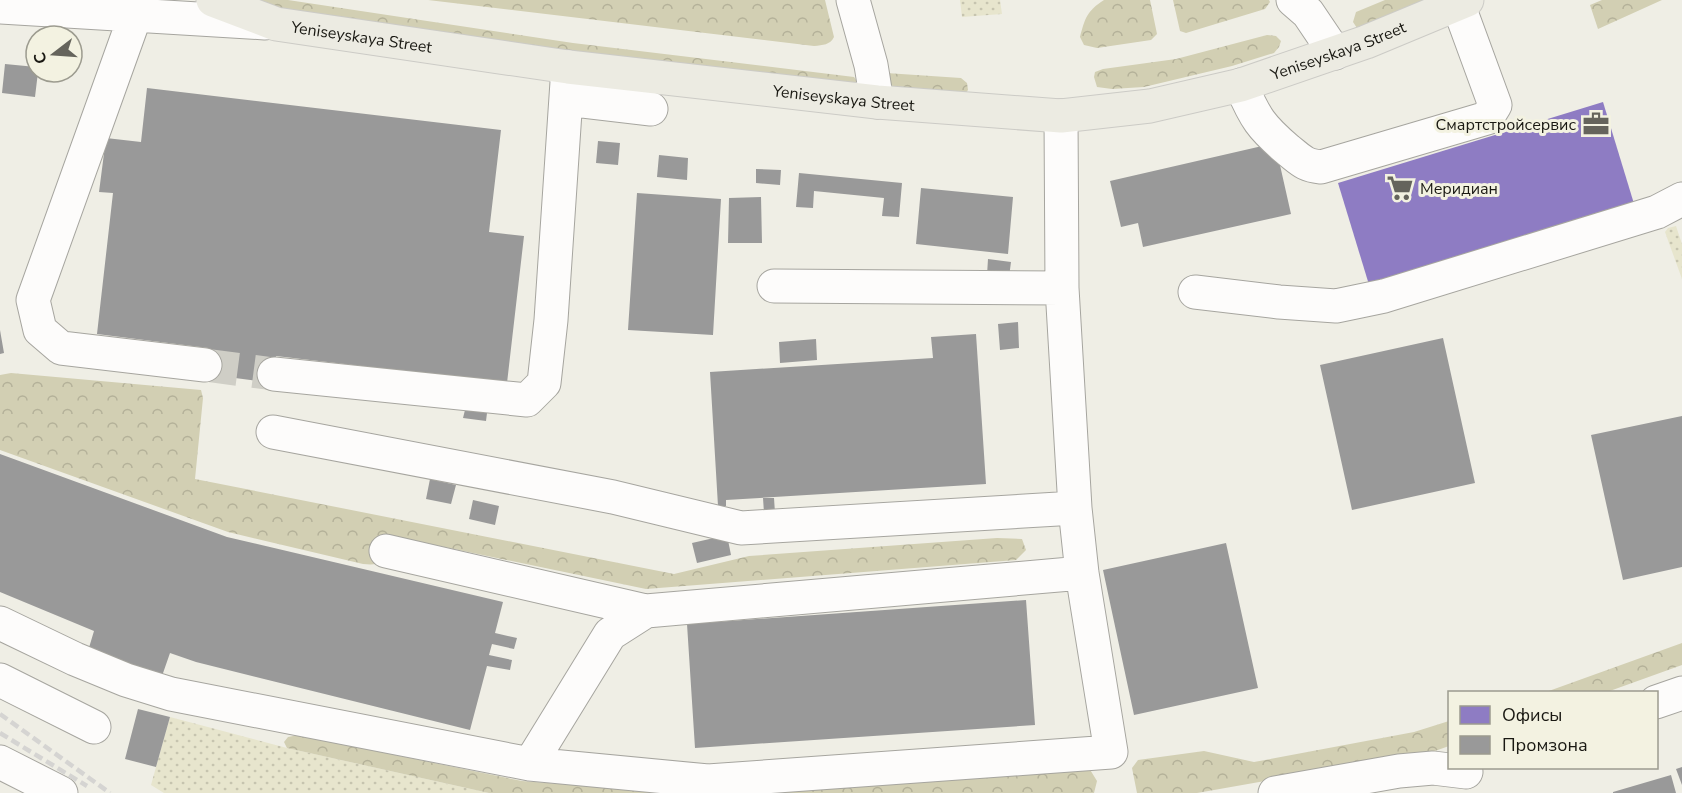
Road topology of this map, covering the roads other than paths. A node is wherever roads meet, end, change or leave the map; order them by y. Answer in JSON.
{"nodes":[{"id":1,"x":213,"y":0,"type":"edge"},
{"id":2,"x":853,"y":0,"type":"edge"},
{"id":3,"x":1293,"y":0,"type":"edge"},
{"id":4,"x":1462,"y":2,"type":"edge"},
{"id":5,"x":0,"y":7,"type":"edge"},
{"id":6,"x":135,"y":16,"type":"junction"},
{"id":7,"x":276,"y":24,"type":"junction"},
{"id":8,"x":1335,"y":53,"type":"junction"},
{"id":9,"x":568,"y":67,"type":"junction"},
{"id":10,"x":1241,"y":85,"type":"junction"},
{"id":11,"x":566,"y":99,"type":"junction"},
{"id":12,"x":877,"y":102,"type":"junction"},
{"id":13,"x":651,"y":109,"type":"dead end"},
{"id":14,"x":1060,"y":116,"type":"junction"},
{"id":15,"x":1682,"y":199,"type":"edge"},
{"id":16,"x":774,"y":286,"type":"dead end"},
{"id":17,"x":1062,"y":288,"type":"junction"},
{"id":18,"x":1196,"y":292,"type":"dead end"},
{"id":19,"x":205,"y":365,"type":"tunnel mouth"},
{"id":20,"x":274,"y":374,"type":"tunnel mouth"},
{"id":21,"x":273,"y":432,"type":"dead end"},
{"id":22,"x":1075,"y":508,"type":"junction"},
{"id":23,"x":386,"y":551,"type":"dead end"},
{"id":24,"x":1082,"y":573,"type":"junction"},
{"id":25,"x":645,"y":611,"type":"junction"},
{"id":26,"x":0,"y":623,"type":"edge"},
{"id":27,"x":0,"y":680,"type":"edge"},
{"id":28,"x":1682,"y":693,"type":"edge"},
{"id":29,"x":1658,"y":701,"type":"edge"},
{"id":30,"x":94,"y":727,"type":"dead end"},
{"id":31,"x":0,"y":762,"type":"edge"},
{"id":32,"x":530,"y":764,"type":"junction"},
{"id":33,"x":1463,"y":777,"type":"edge"},
{"id":34,"x":61,"y":793,"type":"edge"},
{"id":35,"x":1275,"y":793,"type":"edge"}],
"edges":[{"from":1,"to":7,"type":"main road","name":"Yeniseyskaya Street"},
{"from":2,"to":12,"type":"street"},
{"from":3,"to":8,"type":"street"},
{"from":4,"to":8,"type":"main road","name":"Yeniseyskaya Street"},
{"from":4,"to":10,"type":"street"},
{"from":5,"to":6,"type":"street"},
{"from":6,"to":7,"type":"street"},
{"from":6,"to":19,"type":"street"},
{"from":7,"to":9,"type":"main road","name":"Yeniseyskaya Street"},
{"from":8,"to":10,"type":"main road","name":"Yeniseyskaya Street"},
{"from":9,"to":11,"type":"street"},
{"from":9,"to":12,"type":"main road","name":"Yeniseyskaya Street"},
{"from":10,"to":14,"type":"main road","name":"Yeniseyskaya Street"},
{"from":11,"to":13,"type":"street"},
{"from":11,"to":20,"type":"street"},
{"from":12,"to":14,"type":"main road","name":"Yeniseyskaya Street"},
{"from":14,"to":17,"type":"street"},
{"from":15,"to":18,"type":"street"},
{"from":16,"to":17,"type":"street"},
{"from":17,"to":22,"type":"street"},
{"from":21,"to":22,"type":"street"},
{"from":22,"to":24,"type":"street"},
{"from":23,"to":25,"type":"street"},
{"from":24,"to":25,"type":"street"},
{"from":24,"to":32,"type":"street"},
{"from":25,"to":32,"type":"street"},
{"from":26,"to":32,"type":"street"},
{"from":27,"to":30,"type":"street"},
{"from":28,"to":29,"type":"street"},
{"from":31,"to":34,"type":"street"},
{"from":33,"to":35,"type":"street"}]}
